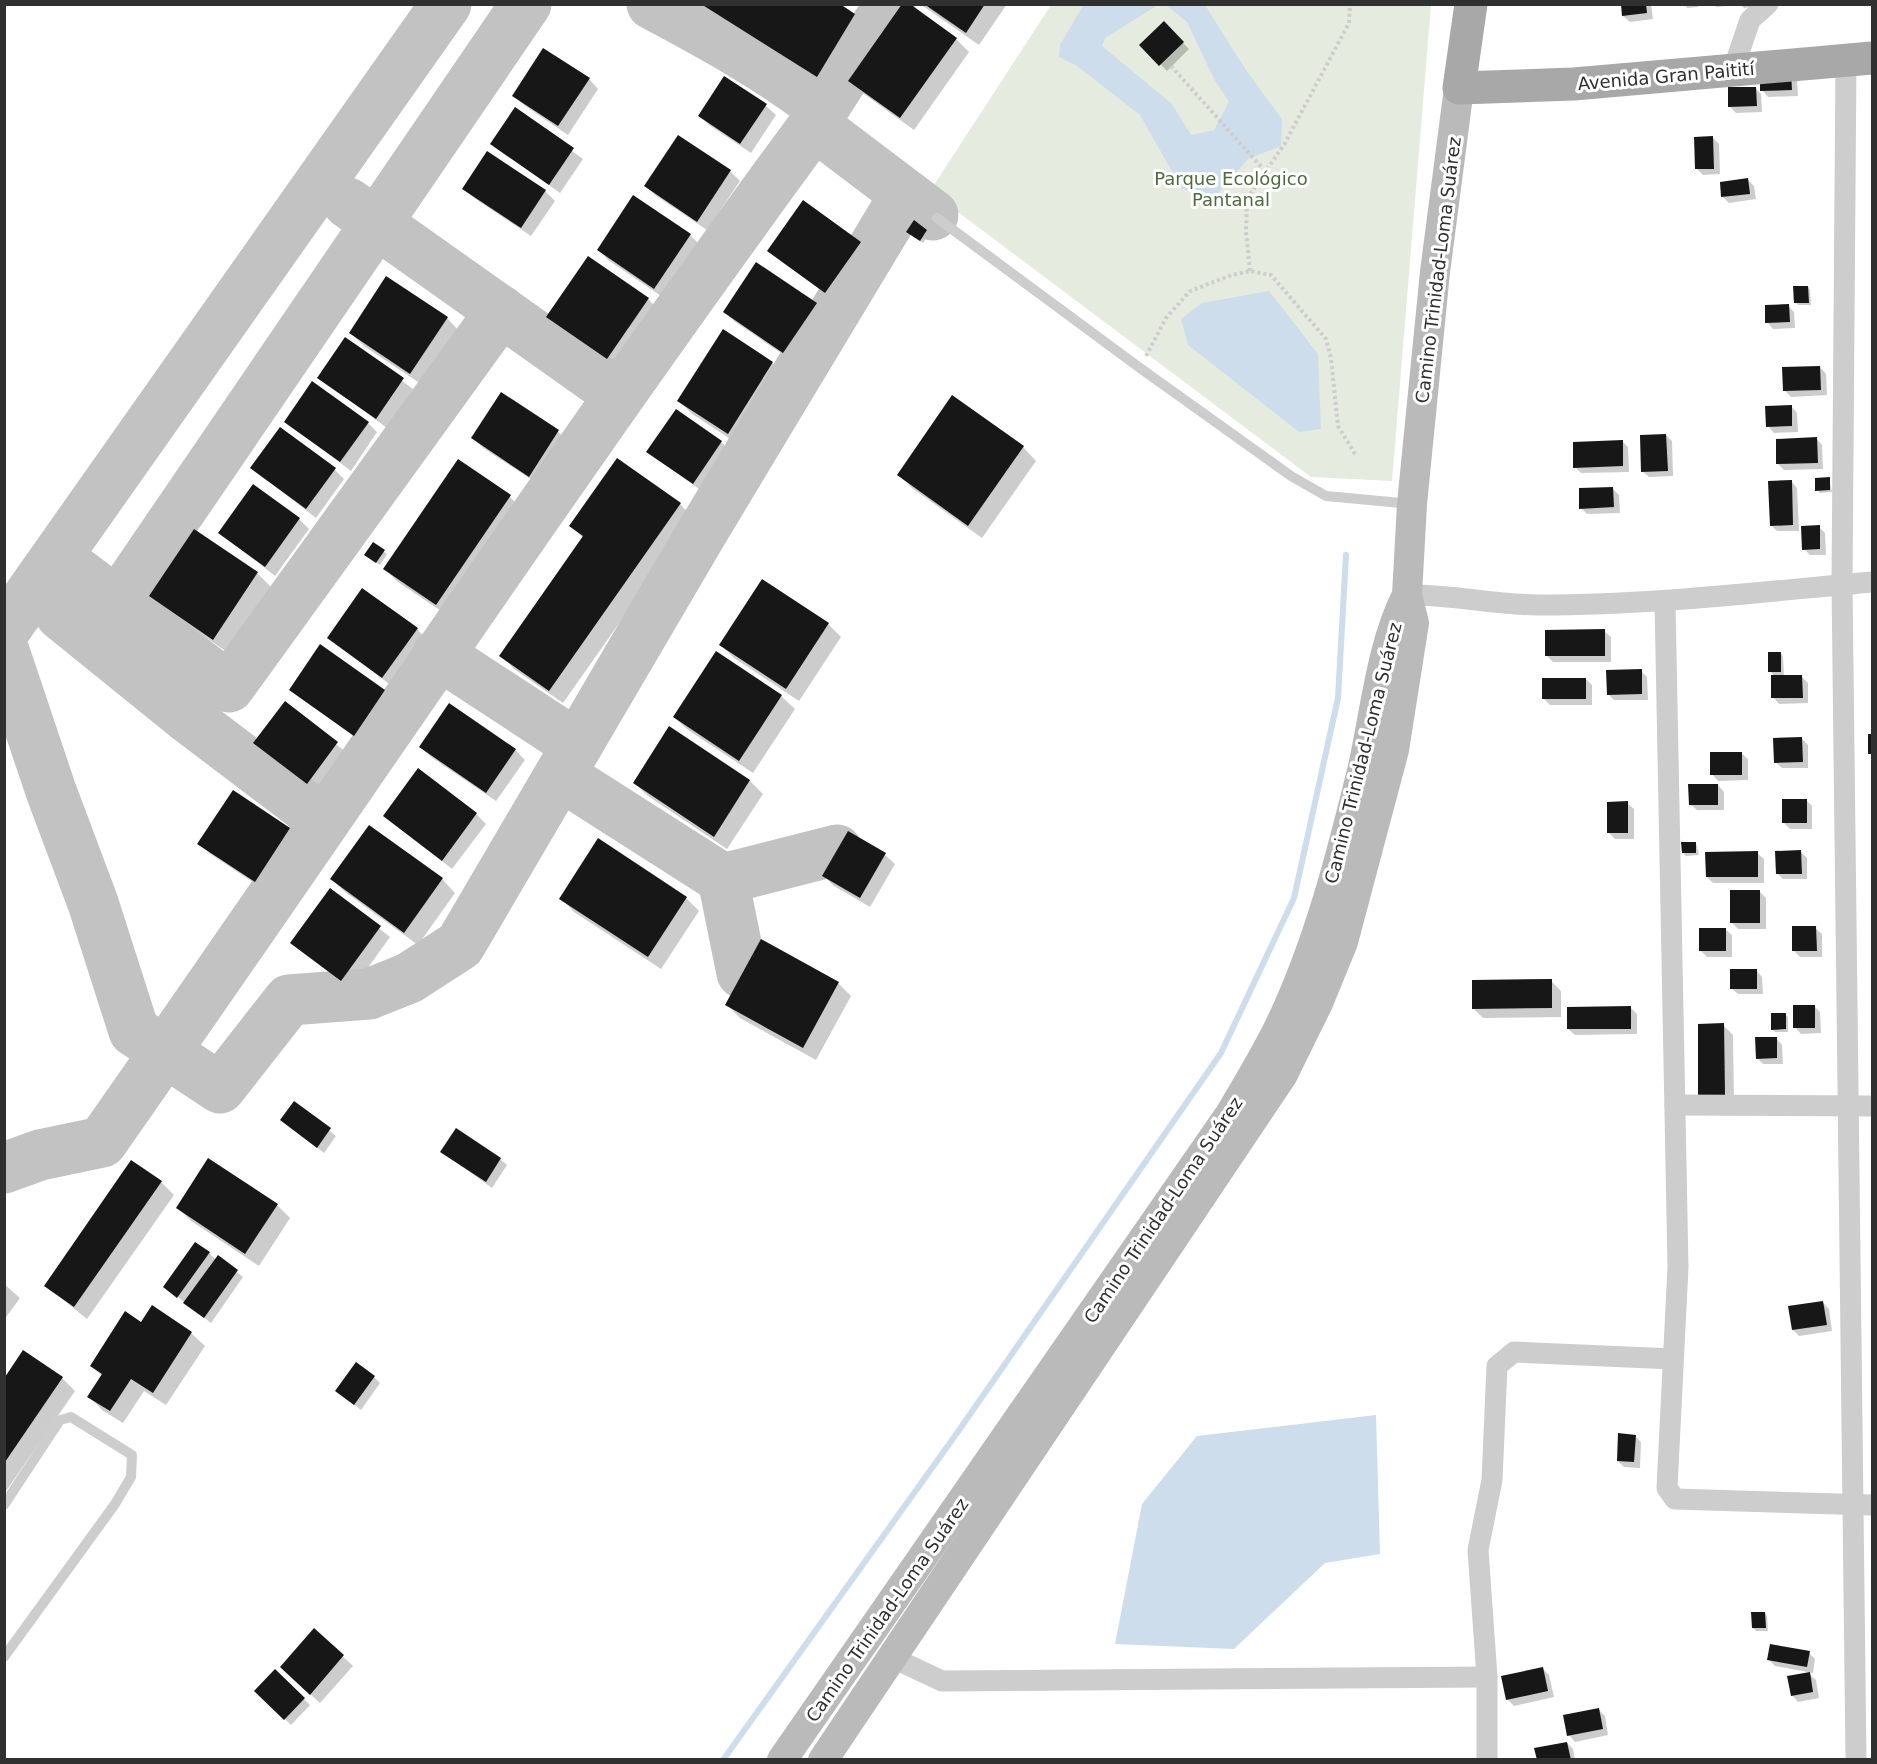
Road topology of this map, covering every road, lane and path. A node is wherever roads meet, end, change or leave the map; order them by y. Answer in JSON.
{"nodes":[{"id":1,"x":1350,"y":4,"type":"edge"},
{"id":2,"x":1471,"y":4,"type":"edge"},
{"id":3,"x":1768,"y":4,"type":"edge"},
{"id":4,"x":1859,"y":60,"type":"edge"},
{"id":5,"x":1172,"y":66,"type":"dead end"},
{"id":6,"x":1733,"y":70,"type":"junction"},
{"id":7,"x":1459,"y":88,"type":"junction"},
{"id":8,"x":1265,"y":171,"type":"junction"},
{"id":9,"x":937,"y":218,"type":"dead end"},
{"id":10,"x":1250,"y":271,"type":"junction"},
{"id":11,"x":1140,"y":368,"type":"junction"},
{"id":12,"x":1355,"y":454,"type":"dead end"},
{"id":13,"x":1412,"y":504,"type":"junction"},
{"id":14,"x":1872,"y":582,"type":"edge"},
{"id":15,"x":1842,"y":584,"type":"junction"},
{"id":16,"x":1407,"y":595,"type":"junction"},
{"id":17,"x":1665,"y":602,"type":"junction"},
{"id":18,"x":1675,"y":1105,"type":"junction"},
{"id":19,"x":1850,"y":1106,"type":"junction"},
{"id":20,"x":1872,"y":1106,"type":"edge"},
{"id":21,"x":1673,"y":1359,"type":"junction"},
{"id":22,"x":4,"y":1505,"type":"edge"},
{"id":23,"x":1863,"y":1505,"type":"edge"},
{"id":24,"x":4,"y":1657,"type":"edge"},
{"id":25,"x":891,"y":1657,"type":"junction"},
{"id":26,"x":1487,"y":1677,"type":"junction"},
{"id":27,"x":782,"y":1760,"type":"edge"},
{"id":28,"x":823,"y":1760,"type":"edge"},
{"id":29,"x":1487,"y":1760,"type":"edge"},
{"id":30,"x":1856,"y":1760,"type":"edge"}],
"edges":[{"from":1,"to":8,"type":"path"},
{"from":2,"to":7,"type":"main road"},
{"from":3,"to":6,"type":"street"},
{"from":4,"to":6,"type":"main road","name":"Avenida Gran Paitití"},
{"from":4,"to":15,"type":"street"},
{"from":5,"to":8,"type":"path"},
{"from":6,"to":7,"type":"main road","name":"Avenida Gran Paitití"},
{"from":7,"to":13,"type":"street","name":"Camino Trinidad-Loma Suárez"},
{"from":8,"to":10,"type":"path"},
{"from":9,"to":11,"type":"lane"},
{"from":10,"to":11,"type":"path"},
{"from":10,"to":12,"type":"path"},
{"from":11,"to":13,"type":"lane"},
{"from":13,"to":16,"type":"street","name":"Camino Trinidad-Loma Suárez"},
{"from":14,"to":15,"type":"street"},
{"from":15,"to":17,"type":"street"},
{"from":15,"to":19,"type":"street"},
{"from":16,"to":17,"type":"street"},
{"from":16,"to":25,"type":"street","name":"Camino Trinidad-Loma Suárez"},
{"from":16,"to":27,"type":"street","name":"Camino Trinidad-Loma Suárez"},
{"from":17,"to":18,"type":"street"},
{"from":18,"to":19,"type":"street"},
{"from":18,"to":21,"type":"street"},
{"from":19,"to":20,"type":"street"},
{"from":19,"to":23,"type":"street"},
{"from":21,"to":23,"type":"street"},
{"from":21,"to":26,"type":"street"},
{"from":22,"to":24,"type":"lane"},
{"from":23,"to":30,"type":"street"},
{"from":25,"to":26,"type":"street"},
{"from":25,"to":28,"type":"street","name":"Camino Trinidad-Loma Suárez"},
{"from":26,"to":29,"type":"street"}]}
